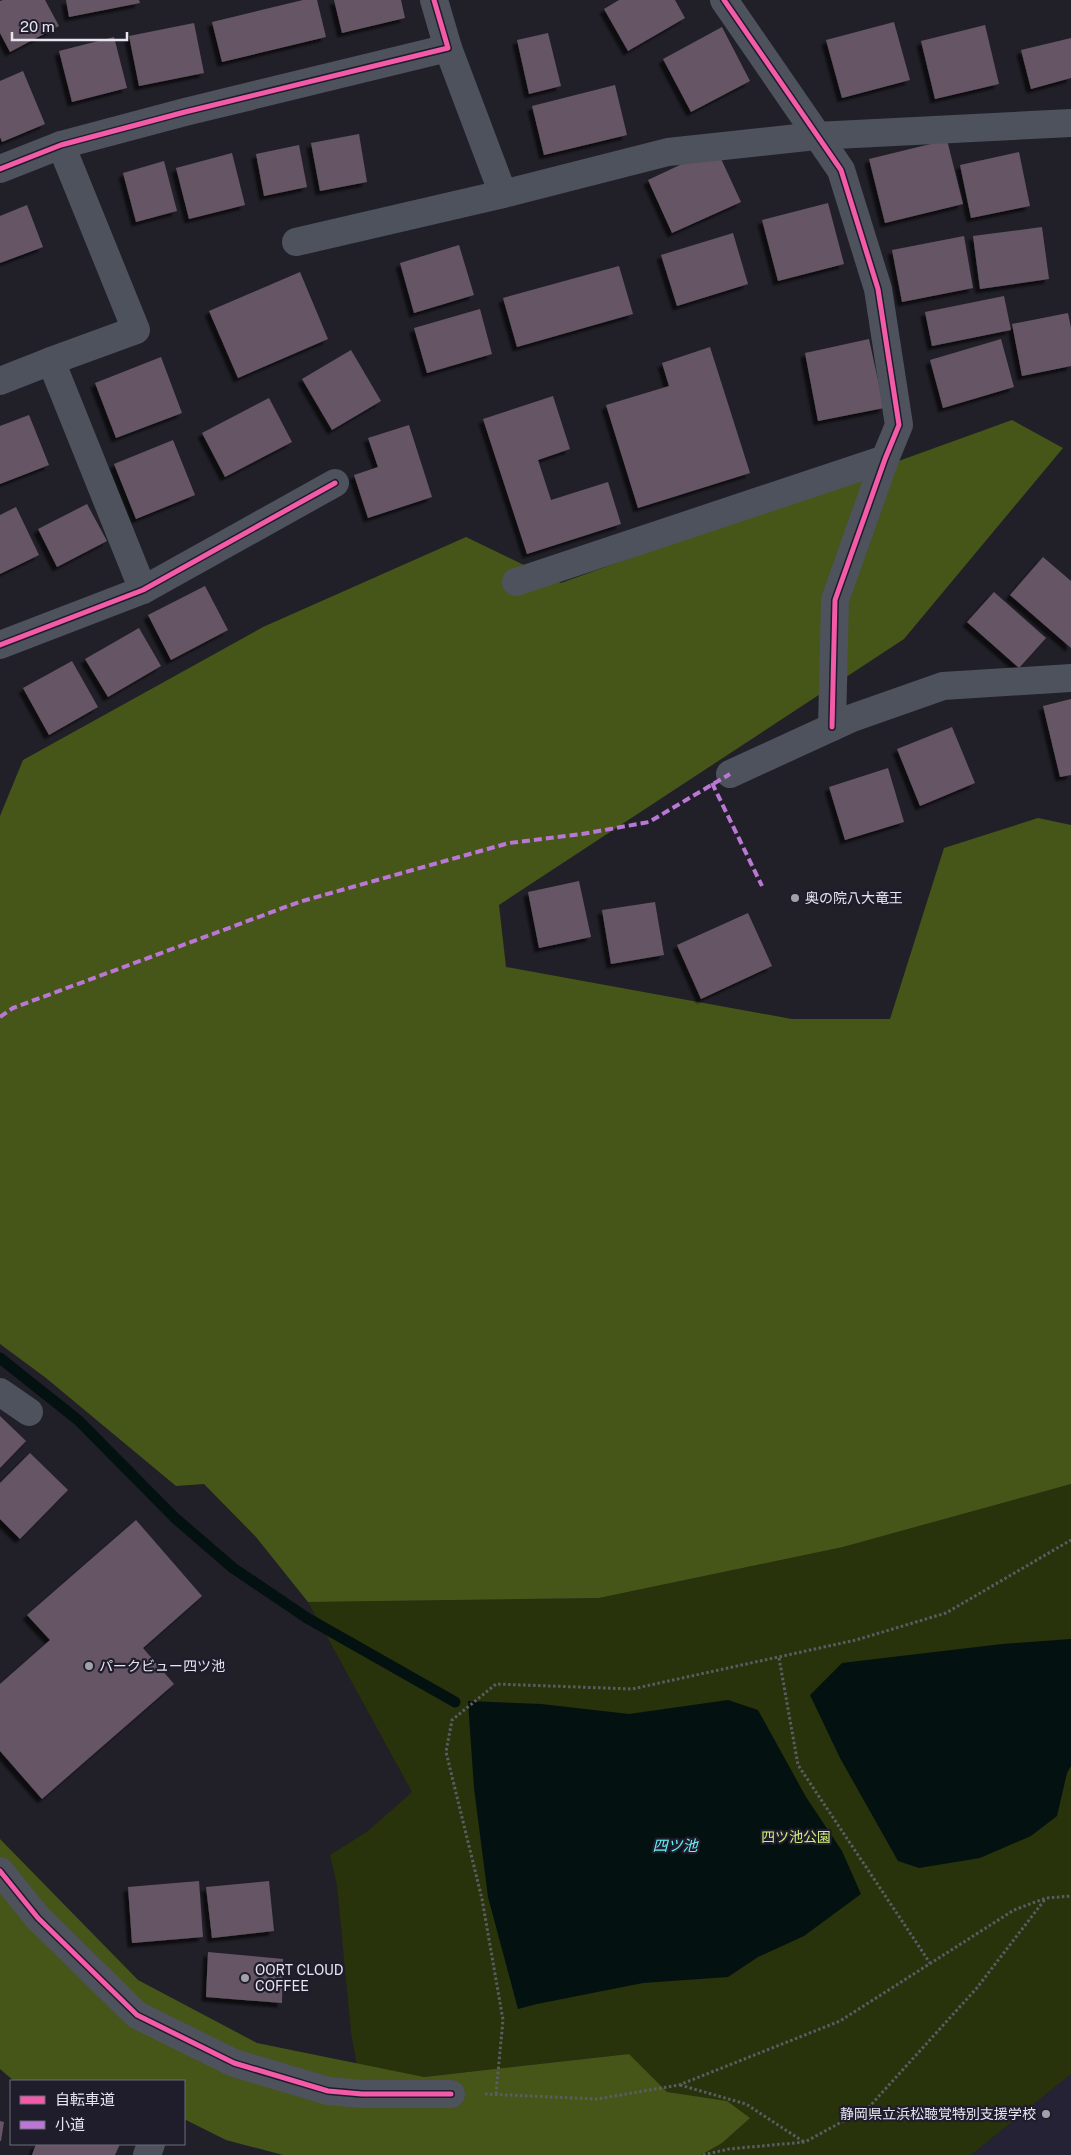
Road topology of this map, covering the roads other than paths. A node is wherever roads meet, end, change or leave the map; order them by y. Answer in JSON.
{"nodes":[{"id":1,"x":434,"y":0,"type":"edge"},
{"id":2,"x":724,"y":0,"type":"edge"},
{"id":3,"x":448,"y":48,"type":"junction"},
{"id":4,"x":1071,"y":123,"type":"edge"},
{"id":5,"x":816,"y":136,"type":"junction"},
{"id":6,"x":61,"y":145,"type":"junction"},
{"id":7,"x":0,"y":169,"type":"edge"},
{"id":8,"x":503,"y":194,"type":"junction"},
{"id":9,"x":296,"y":242,"type":"dead end"},
{"id":10,"x":51,"y":360,"type":"junction"},
{"id":11,"x":0,"y":382,"type":"edge"},
{"id":12,"x":885,"y":459,"type":"junction"},
{"id":13,"x":335,"y":483,"type":"dead end"},
{"id":14,"x":516,"y":582,"type":"dead end"},
{"id":15,"x":143,"y":590,"type":"junction"},
{"id":16,"x":0,"y":645,"type":"edge"},
{"id":17,"x":1071,"y":678,"type":"edge"},
{"id":18,"x":832,"y":727,"type":"junction"},
{"id":19,"x":730,"y":774,"type":"dead end"},
{"id":20,"x":0,"y":1392,"type":"edge"},
{"id":21,"x":29,"y":1412,"type":"dead end"},
{"id":22,"x":0,"y":1871,"type":"edge"},
{"id":23,"x":451,"y":2094,"type":"road end"}],
"edges":[{"from":1,"to":3,"type":"street"},
{"from":2,"to":5,"type":"street"},
{"from":3,"to":6,"type":"street"},
{"from":3,"to":8,"type":"street"},
{"from":4,"to":5,"type":"street"},
{"from":5,"to":8,"type":"street"},
{"from":5,"to":12,"type":"street"},
{"from":6,"to":7,"type":"street"},
{"from":6,"to":10,"type":"street"},
{"from":8,"to":9,"type":"street"},
{"from":10,"to":11,"type":"street"},
{"from":10,"to":15,"type":"street"},
{"from":12,"to":14,"type":"street"},
{"from":12,"to":18,"type":"street"},
{"from":13,"to":15,"type":"street"},
{"from":15,"to":16,"type":"street"},
{"from":17,"to":18,"type":"street"},
{"from":18,"to":19,"type":"street"},
{"from":20,"to":21,"type":"street"},
{"from":22,"to":23,"type":"street"}]}
